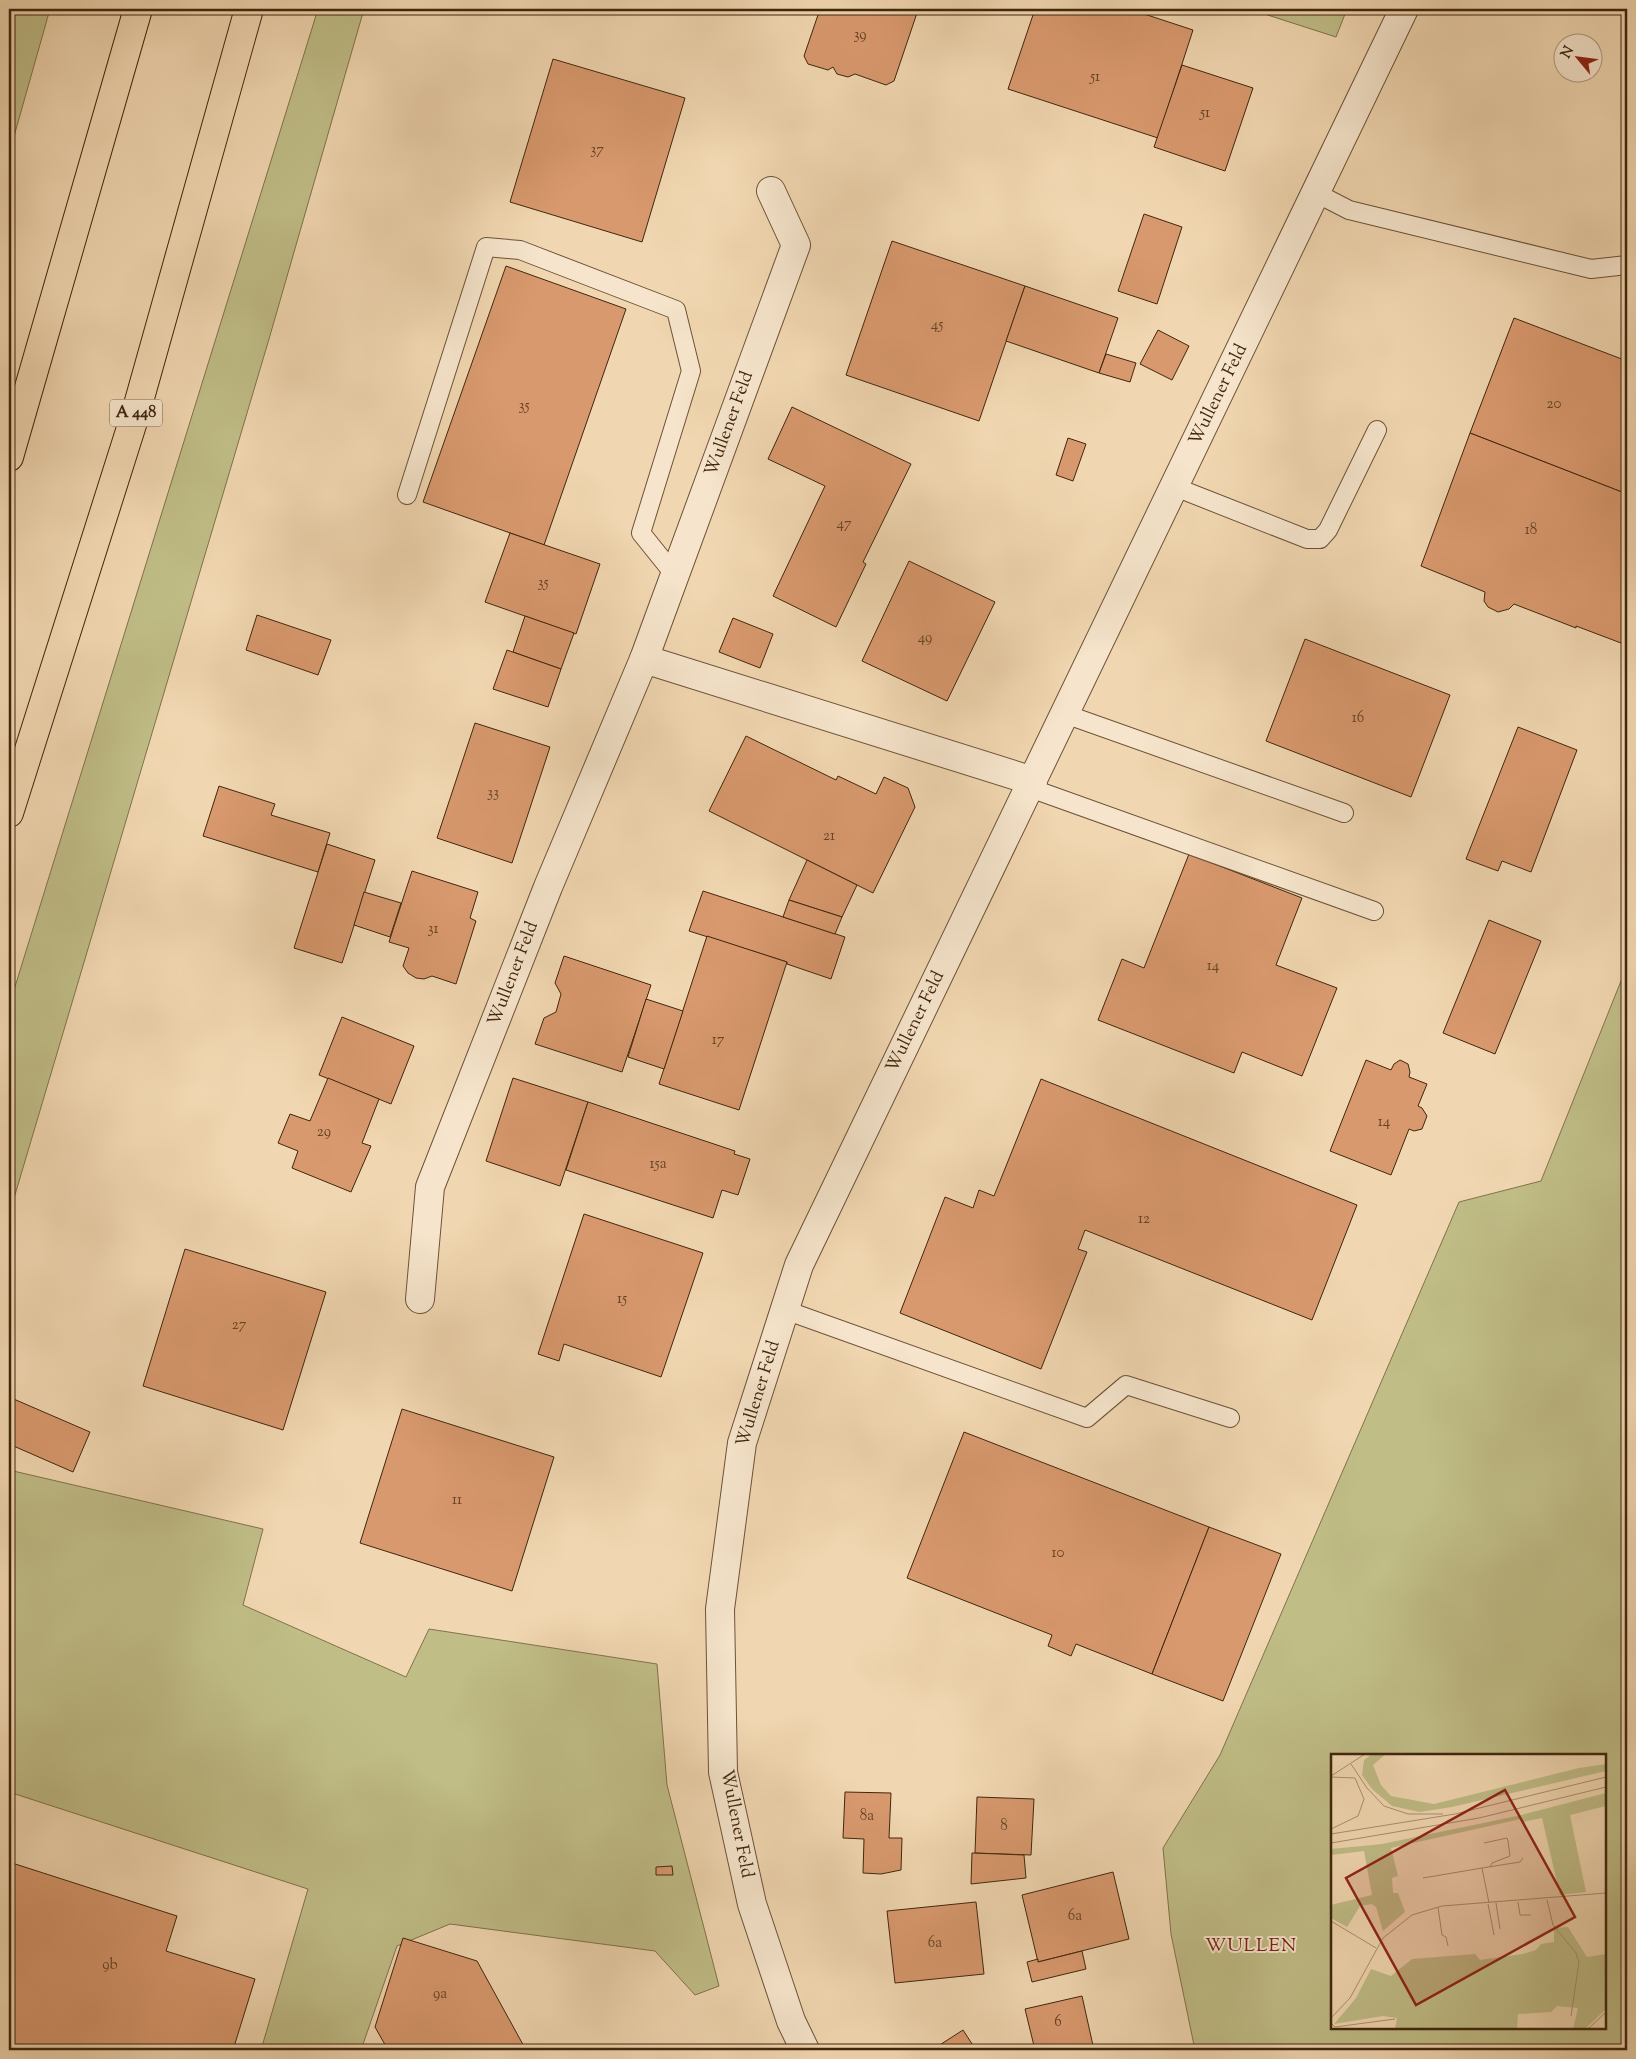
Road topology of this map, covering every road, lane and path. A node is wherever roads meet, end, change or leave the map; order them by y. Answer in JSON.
{"nodes":[{"id":1,"x":138,"y":9,"type":"edge"},
{"id":2,"x":249,"y":9,"type":"edge"},
{"id":3,"x":1404,"y":9,"type":"edge"},
{"id":4,"x":771,"y":191,"type":"dead end"},
{"id":5,"x":1316,"y":193,"type":"junction"},
{"id":6,"x":1627,"y":265,"type":"edge"},
{"id":7,"x":1377,"y":430,"type":"dead end"},
{"id":8,"x":9,"y":456,"type":"edge"},
{"id":9,"x":1175,"y":487,"type":"junction"},
{"id":10,"x":407,"y":495,"type":"dead end"},
{"id":11,"x":674,"y":574,"type":"junction"},
{"id":12,"x":644,"y":659,"type":"junction"},
{"id":13,"x":1065,"y":714,"type":"junction"},
{"id":14,"x":1031,"y":784,"type":"junction"},
{"id":15,"x":9,"y":813,"type":"edge"},
{"id":16,"x":1344,"y":813,"type":"dead end"},
{"id":17,"x":1374,"y":911,"type":"dead end"},
{"id":18,"x":420,"y":1299,"type":"dead end"},
{"id":19,"x":785,"y":1310,"type":"junction"},
{"id":20,"x":1230,"y":1418,"type":"dead end"},
{"id":21,"x":806,"y":2050,"type":"edge"}],
"edges":[{"from":1,"to":8,"type":"highway"},
{"from":2,"to":15,"type":"highway","number":"A 448"},
{"from":3,"to":5,"type":"street","name":"Wullener Feld"},
{"from":4,"to":11,"type":"street","name":"Wullener Feld"},
{"from":5,"to":6,"type":"lane"},
{"from":5,"to":9,"type":"street","name":"Wullener Feld"},
{"from":7,"to":9,"type":"lane"},
{"from":9,"to":13,"type":"street","name":"Wullener Feld"},
{"from":10,"to":11,"type":"lane"},
{"from":11,"to":12,"type":"street","name":"Wullener Feld"},
{"from":12,"to":14,"type":"street"},
{"from":12,"to":18,"type":"street","name":"Wullener Feld"},
{"from":13,"to":14,"type":"street","name":"Wullener Feld"},
{"from":13,"to":16,"type":"lane"},
{"from":14,"to":17,"type":"lane"},
{"from":14,"to":19,"type":"street","name":"Wullener Feld"},
{"from":19,"to":20,"type":"lane"},
{"from":19,"to":21,"type":"street","name":"Wullener Feld"}]}
